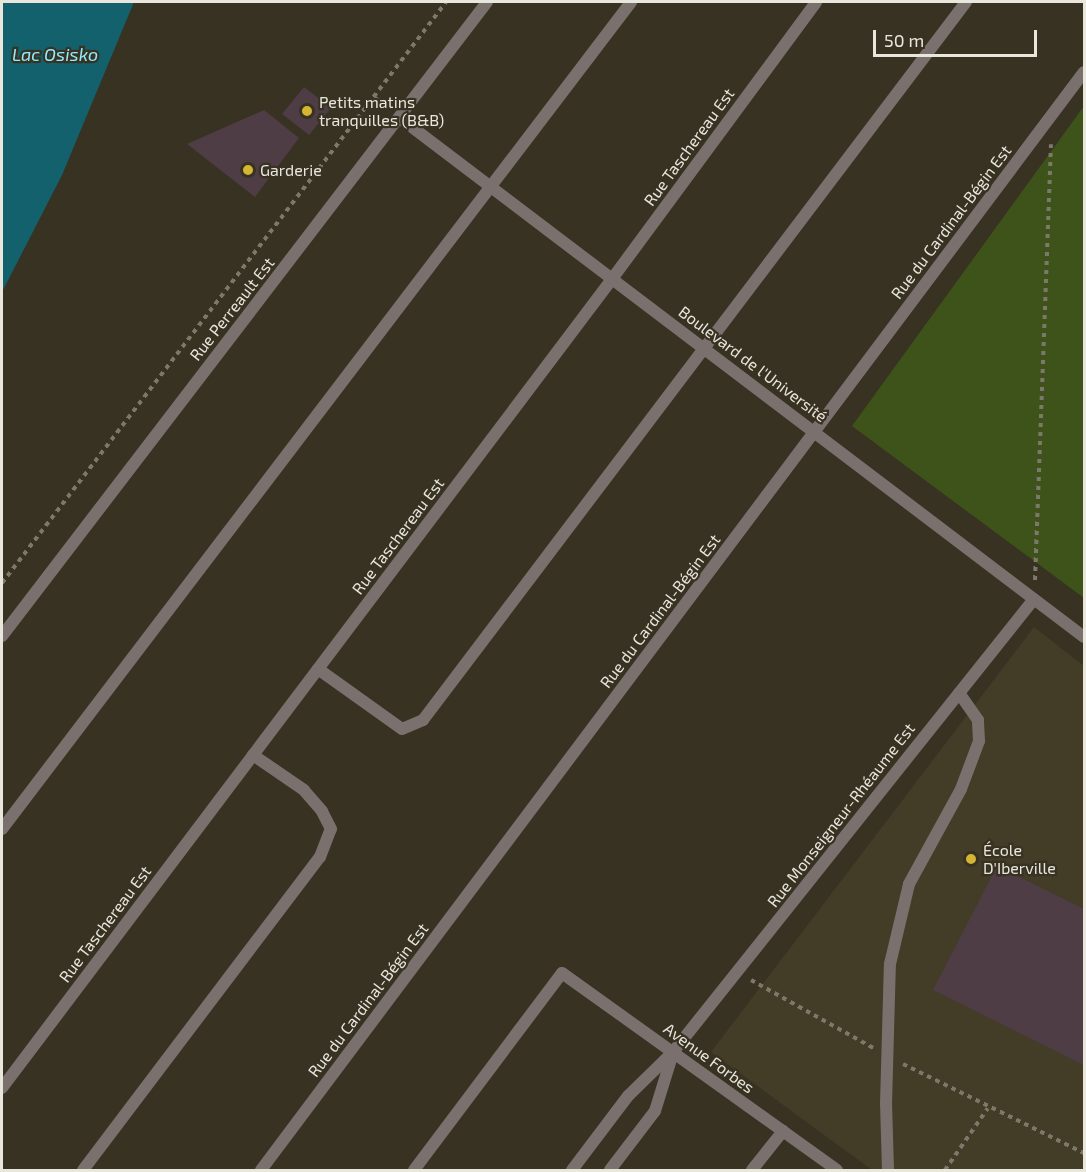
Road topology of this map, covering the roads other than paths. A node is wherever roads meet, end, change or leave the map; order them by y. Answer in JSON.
{"nodes":[{"id":1,"x":487,"y":2,"type":"edge"},
{"id":2,"x":631,"y":2,"type":"edge"},
{"id":3,"x":816,"y":2,"type":"edge"},
{"id":4,"x":966,"y":2,"type":"edge"},
{"id":5,"x":1084,"y":72,"type":"edge"},
{"id":6,"x":400,"y":118,"type":"junction"},
{"id":7,"x":492,"y":188,"type":"junction"},
{"id":8,"x":612,"y":279,"type":"junction"},
{"id":9,"x":704,"y":348,"type":"junction"},
{"id":10,"x":815,"y":431,"type":"junction"},
{"id":11,"x":1034,"y":599,"type":"junction"},
{"id":12,"x":2,"y":636,"type":"edge"},
{"id":13,"x":1084,"y":637,"type":"edge"},
{"id":14,"x":318,"y":669,"type":"junction"},
{"id":15,"x":958,"y":693,"type":"junction"},
{"id":16,"x":253,"y":755,"type":"junction"},
{"id":17,"x":2,"y":830,"type":"edge"},
{"id":18,"x":673,"y":1052,"type":"junction"},
{"id":19,"x":2,"y":1088,"type":"edge"},
{"id":20,"x":783,"y":1131,"type":"junction"},
{"id":21,"x":83,"y":1170,"type":"edge"},
{"id":22,"x":261,"y":1170,"type":"edge"},
{"id":23,"x":414,"y":1170,"type":"edge"},
{"id":24,"x":572,"y":1170,"type":"edge"},
{"id":25,"x":610,"y":1170,"type":"edge"},
{"id":26,"x":753,"y":1170,"type":"edge"},
{"id":27,"x":837,"y":1170,"type":"edge"},
{"id":28,"x":888,"y":1170,"type":"edge"}],
"edges":[{"from":1,"to":6,"type":"street","name":"Rue Perreault Est"},
{"from":2,"to":7,"type":"street"},
{"from":3,"to":8,"type":"street","name":"Rue Taschereau Est"},
{"from":4,"to":9,"type":"street"},
{"from":5,"to":10,"type":"street","name":"Rue du Cardinal-Bégin Est"},
{"from":6,"to":7,"type":"street","name":"Boulevard de l'Université"},
{"from":6,"to":12,"type":"street","name":"Rue Perreault Est"},
{"from":7,"to":8,"type":"street","name":"Boulevard de l'Université"},
{"from":7,"to":17,"type":"street"},
{"from":8,"to":9,"type":"street","name":"Boulevard de l'Université"},
{"from":8,"to":14,"type":"street","name":"Rue Taschereau Est"},
{"from":9,"to":10,"type":"street","name":"Boulevard de l'Université"},
{"from":9,"to":14,"type":"street"},
{"from":10,"to":11,"type":"street","name":"Boulevard de l'Université"},
{"from":10,"to":22,"type":"street","name":"Rue du Cardinal-Bégin Est"},
{"from":11,"to":13,"type":"street","name":"Boulevard de l'Université"},
{"from":11,"to":15,"type":"street","name":"Rue Monseigneur-Rhéaume Est"},
{"from":14,"to":16,"type":"street","name":"Rue Taschereau Est"},
{"from":15,"to":18,"type":"street","name":"Rue Monseigneur-Rhéaume Est"},
{"from":15,"to":28,"type":"street"},
{"from":16,"to":19,"type":"street","name":"Rue Taschereau Est"},
{"from":16,"to":21,"type":"street"},
{"from":18,"to":20,"type":"street","name":"Avenue Forbes"},
{"from":18,"to":23,"type":"street","name":"Avenue Forbes"},
{"from":18,"to":24,"type":"street","name":"Rue Monseigneur-Rhéaume Est"},
{"from":18,"to":25,"type":"street","name":"Rue Monseigneur-Rhéaume Est"},
{"from":20,"to":26,"type":"street"},
{"from":20,"to":27,"type":"street","name":"Avenue Forbes"}]}
